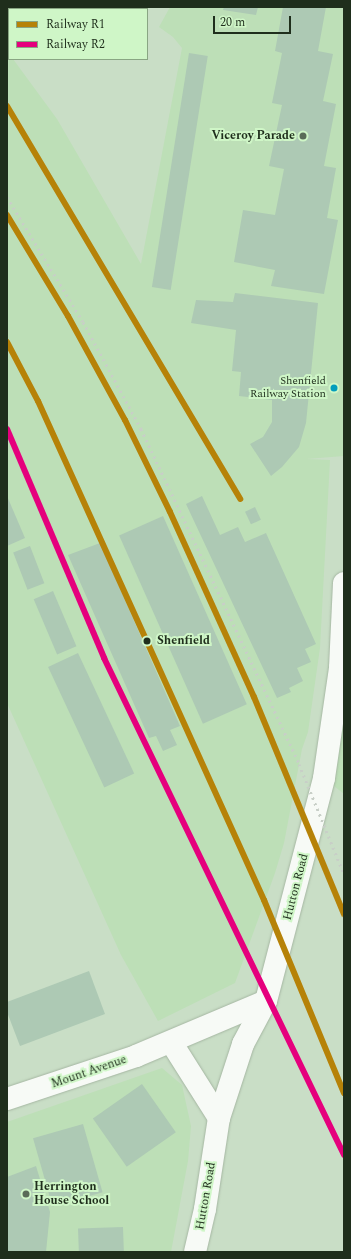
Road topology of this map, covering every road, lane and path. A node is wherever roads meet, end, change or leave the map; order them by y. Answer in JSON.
{"nodes":[{"id":1,"x":344,"y":582,"type":"edge"},
{"id":2,"x":266,"y":1001,"type":"junction"},
{"id":3,"x":171,"y":1042,"type":"junction"},
{"id":4,"x":7,"y":1099,"type":"edge"},
{"id":5,"x":218,"y":1118,"type":"junction"},
{"id":6,"x":195,"y":1252,"type":"edge"}],
"edges":[{"from":1,"to":2,"type":"main road","name":"Hutton Road"},
{"from":2,"to":3,"type":"main road","name":"Mount Avenue"},
{"from":2,"to":5,"type":"main road","name":"Hutton Road"},
{"from":3,"to":4,"type":"main road","name":"Mount Avenue"},
{"from":3,"to":5,"type":"main road"},
{"from":5,"to":6,"type":"main road","name":"Hutton Road"}]}
